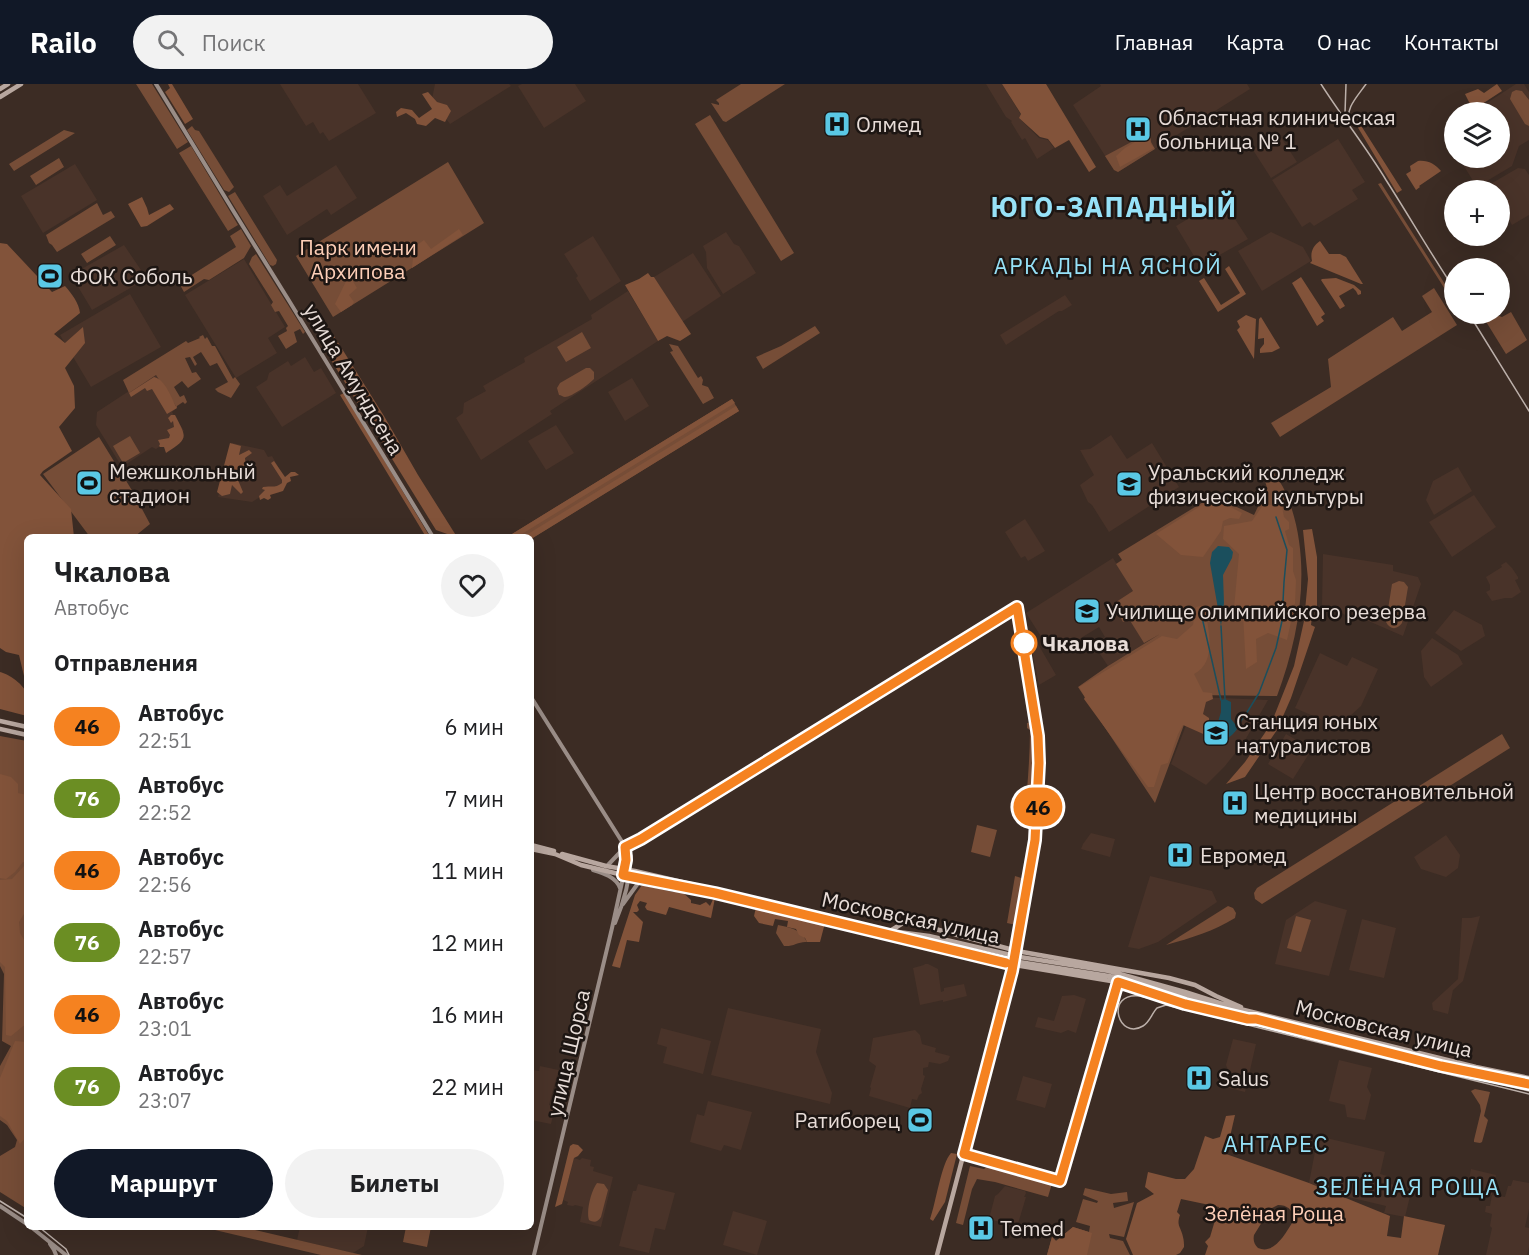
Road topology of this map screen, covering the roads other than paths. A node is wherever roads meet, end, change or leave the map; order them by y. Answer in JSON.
{"nodes":[{"id":1,"x":8,"y":84,"type":"edge"},
{"id":2,"x":21,"y":84,"type":"edge"},
{"id":3,"x":156,"y":84,"type":"edge"},
{"id":4,"x":0,"y":89,"type":"edge"},
{"id":5,"x":0,"y":96,"type":"edge"},
{"id":6,"x":431,"y":534,"type":"edge"},
{"id":7,"x":534,"y":702,"type":"edge"},
{"id":8,"x":0,"y":721,"type":"edge"},
{"id":9,"x":24,"y":726,"type":"edge"},
{"id":10,"x":0,"y":729,"type":"edge"},
{"id":11,"x":24,"y":734,"type":"edge"},
{"id":12,"x":625,"y":847,"type":"junction"},
{"id":13,"x":534,"y":848,"type":"edge"},
{"id":14,"x":534,"y":848,"type":"edge"},
{"id":15,"x":581,"y":865,"type":"junction"},
{"id":16,"x":606,"y":866,"type":"junction"},
{"id":17,"x":627,"y":873,"type":"junction"},
{"id":18,"x":643,"y":879,"type":"junction"},
{"id":19,"x":620,"y":889,"type":"junction"},
{"id":20,"x":621,"y":907,"type":"junction"},
{"id":21,"x":612,"y":928,"type":"junction"},
{"id":22,"x":891,"y":932,"type":"junction"},
{"id":23,"x":1017,"y":951,"type":"junction"},
{"id":24,"x":1014,"y":964,"type":"junction"},
{"id":25,"x":1256,"y":1016,"type":"junction"},
{"id":26,"x":1487,"y":1073,"type":"junction"},
{"id":27,"x":1529,"y":1077,"type":"edge"},
{"id":28,"x":1529,"y":1084,"type":"edge"},
{"id":29,"x":0,"y":1206,"type":"edge"},
{"id":30,"x":24,"y":1223,"type":"edge"},
{"id":31,"x":34,"y":1230,"type":"edge"},
{"id":32,"x":44,"y":1237,"type":"junction"},
{"id":33,"x":56,"y":1255,"type":"edge"},
{"id":34,"x":66,"y":1255,"type":"edge"},
{"id":35,"x":534,"y":1255,"type":"edge"},
{"id":36,"x":937,"y":1255,"type":"edge"}],
"edges":[{"from":1,"to":4,"type":"main road"},
{"from":2,"to":5,"type":"main road"},
{"from":3,"to":6,"type":"main road","name":"улица Амундсена"},
{"from":7,"to":12,"type":"main road"},
{"from":8,"to":9,"type":"main road"},
{"from":10,"to":11,"type":"main road"},
{"from":12,"to":16,"type":"main road"},
{"from":12,"to":17,"type":"main road","name":"улица Щорса"},
{"from":13,"to":16,"type":"main road","name":"Московская улица"},
{"from":14,"to":15,"type":"main road","name":"Московская улица"},
{"from":15,"to":17,"type":"main road","name":"Московская улица"},
{"from":15,"to":19,"type":"main road"},
{"from":16,"to":17,"type":"main road","name":"Московская улица"},
{"from":17,"to":18,"type":"main road","name":"Московская улица"},
{"from":17,"to":19,"type":"main road","name":"улица Щорса"},
{"from":17,"to":20,"type":"main road","name":"улица Щорса"},
{"from":17,"to":22,"type":"main road","name":"Московская улица"},
{"from":18,"to":20,"type":"main road"},
{"from":18,"to":22,"type":"main road","name":"Московская улица"},
{"from":19,"to":21,"type":"main road","name":"улица Щорса"},
{"from":20,"to":21,"type":"main road","name":"улица Щорса"},
{"from":21,"to":35,"type":"main road","name":"улица Щорса"},
{"from":22,"to":23,"type":"main road","name":"Московская улица"},
{"from":22,"to":24,"type":"main road"},
{"from":22,"to":25,"type":"main road","name":"Московская улица"},
{"from":23,"to":24,"type":"main road"},
{"from":23,"to":25,"type":"main road","name":"Московская улица"},
{"from":24,"to":25,"type":"main road"},
{"from":24,"to":36,"type":"main road"},
{"from":25,"to":26,"type":"main road","name":"Московская улица"},
{"from":25,"to":26,"type":"main road","name":"Московская улица"},
{"from":26,"to":27,"type":"main road","name":"Московская улица"},
{"from":26,"to":28,"type":"main road","name":"Московская улица"},
{"from":29,"to":30,"type":"main road"},
{"from":31,"to":32,"type":"main road"},
{"from":32,"to":33,"type":"main road"},
{"from":32,"to":34,"type":"main road"}]}
